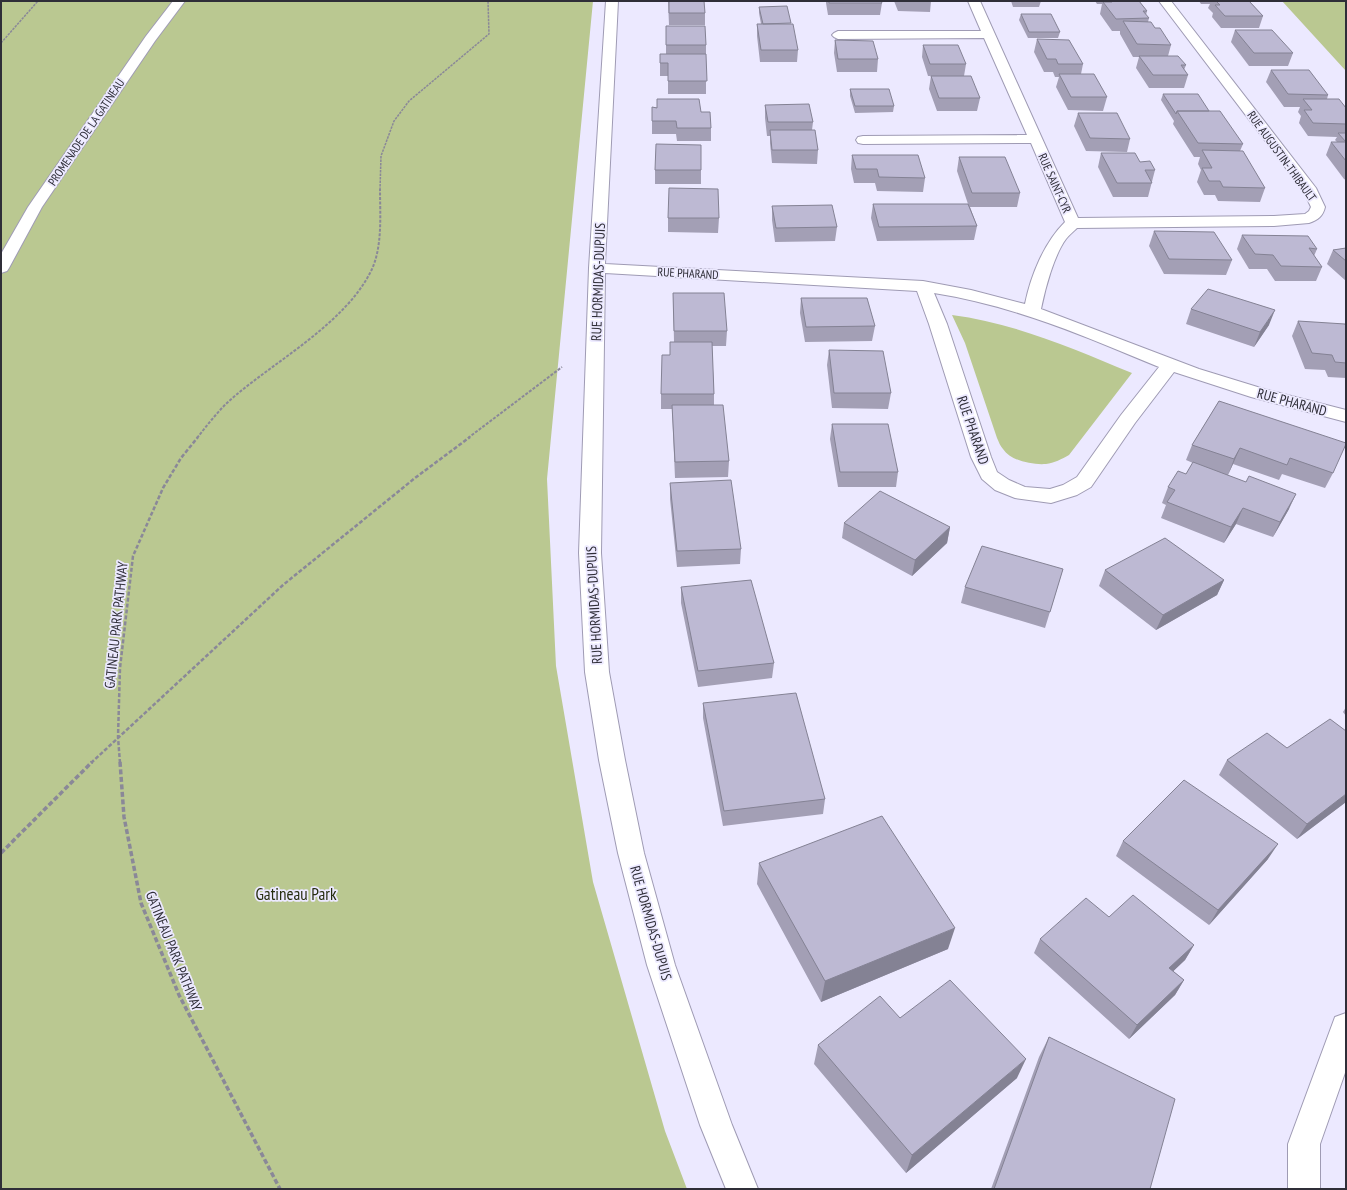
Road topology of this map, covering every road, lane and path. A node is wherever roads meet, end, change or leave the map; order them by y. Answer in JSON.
{"nodes":[{"id":1,"x":38,"y":1,"type":"edge"},
{"id":2,"x":179,"y":1,"type":"edge"},
{"id":3,"x":488,"y":1,"type":"edge"},
{"id":4,"x":612,"y":1,"type":"edge"},
{"id":5,"x":974,"y":1,"type":"edge"},
{"id":6,"x":1165,"y":1,"type":"edge"},
{"id":7,"x":989,"y":34,"type":"junction"},
{"id":8,"x":838,"y":35,"type":"dead end"},
{"id":9,"x":1,"y":43,"type":"edge"},
{"id":10,"x":1036,"y":139,"type":"junction"},
{"id":11,"x":863,"y":140,"type":"dead end"},
{"id":12,"x":1073,"y":223,"type":"junction"},
{"id":13,"x":1,"y":268,"type":"edge"},
{"id":14,"x":597,"y":268,"type":"junction"},
{"id":15,"x":923,"y":286,"type":"junction"},
{"id":16,"x":1032,"y":312,"type":"junction"},
{"id":17,"x":595,"y":341,"type":"junction"},
{"id":18,"x":1170,"y":365,"type":"junction"},
{"id":19,"x":1346,"y":416,"type":"edge"},
{"id":20,"x":118,"y":737,"type":"junction"},
{"id":21,"x":1,"y":853,"type":"edge"},
{"id":22,"x":1346,"y":1027,"type":"edge"},
{"id":23,"x":280,"y":1189,"type":"edge"},
{"id":24,"x":742,"y":1189,"type":"edge"},
{"id":25,"x":1304,"y":1189,"type":"edge"}],
"edges":[{"from":1,"to":9,"type":"path"},
{"from":2,"to":13,"type":"street","name":"PROMENADE DE LA GATINEAU"},
{"from":3,"to":20,"type":"path","name":"GATINEAU PARK PATHWAY"},
{"from":4,"to":14,"type":"street","name":"RUE HORMIDAS-DUPUIS"},
{"from":5,"to":7,"type":"street","name":"RUE SAINT-CYR"},
{"from":6,"to":12,"type":"street","name":"RUE AUGUSTIN-THIBAULT"},
{"from":7,"to":8,"type":"street"},
{"from":7,"to":10,"type":"street","name":"RUE SAINT-CYR"},
{"from":10,"to":11,"type":"street","name":"RUE SAINT-CYR"},
{"from":10,"to":12,"type":"street","name":"RUE SAINT-CYR"},
{"from":12,"to":16,"type":"street","name":"RUE SAINT-CYR"},
{"from":14,"to":15,"type":"street","name":"RUE PHARAND"},
{"from":14,"to":17,"type":"street","name":"RUE HORMIDAS-DUPUIS"},
{"from":15,"to":16,"type":"street","name":"RUE PHARAND"},
{"from":15,"to":18,"type":"street","name":"RUE PHARAND"},
{"from":16,"to":18,"type":"street","name":"RUE PHARAND"},
{"from":17,"to":20,"type":"path"},
{"from":17,"to":24,"type":"street","name":"RUE HORMIDAS-DUPUIS"},
{"from":18,"to":19,"type":"street","name":"RUE PHARAND"},
{"from":20,"to":21,"type":"path"},
{"from":20,"to":23,"type":"path","name":"GATINEAU PARK PATHWAY"},
{"from":22,"to":25,"type":"street"}]}
